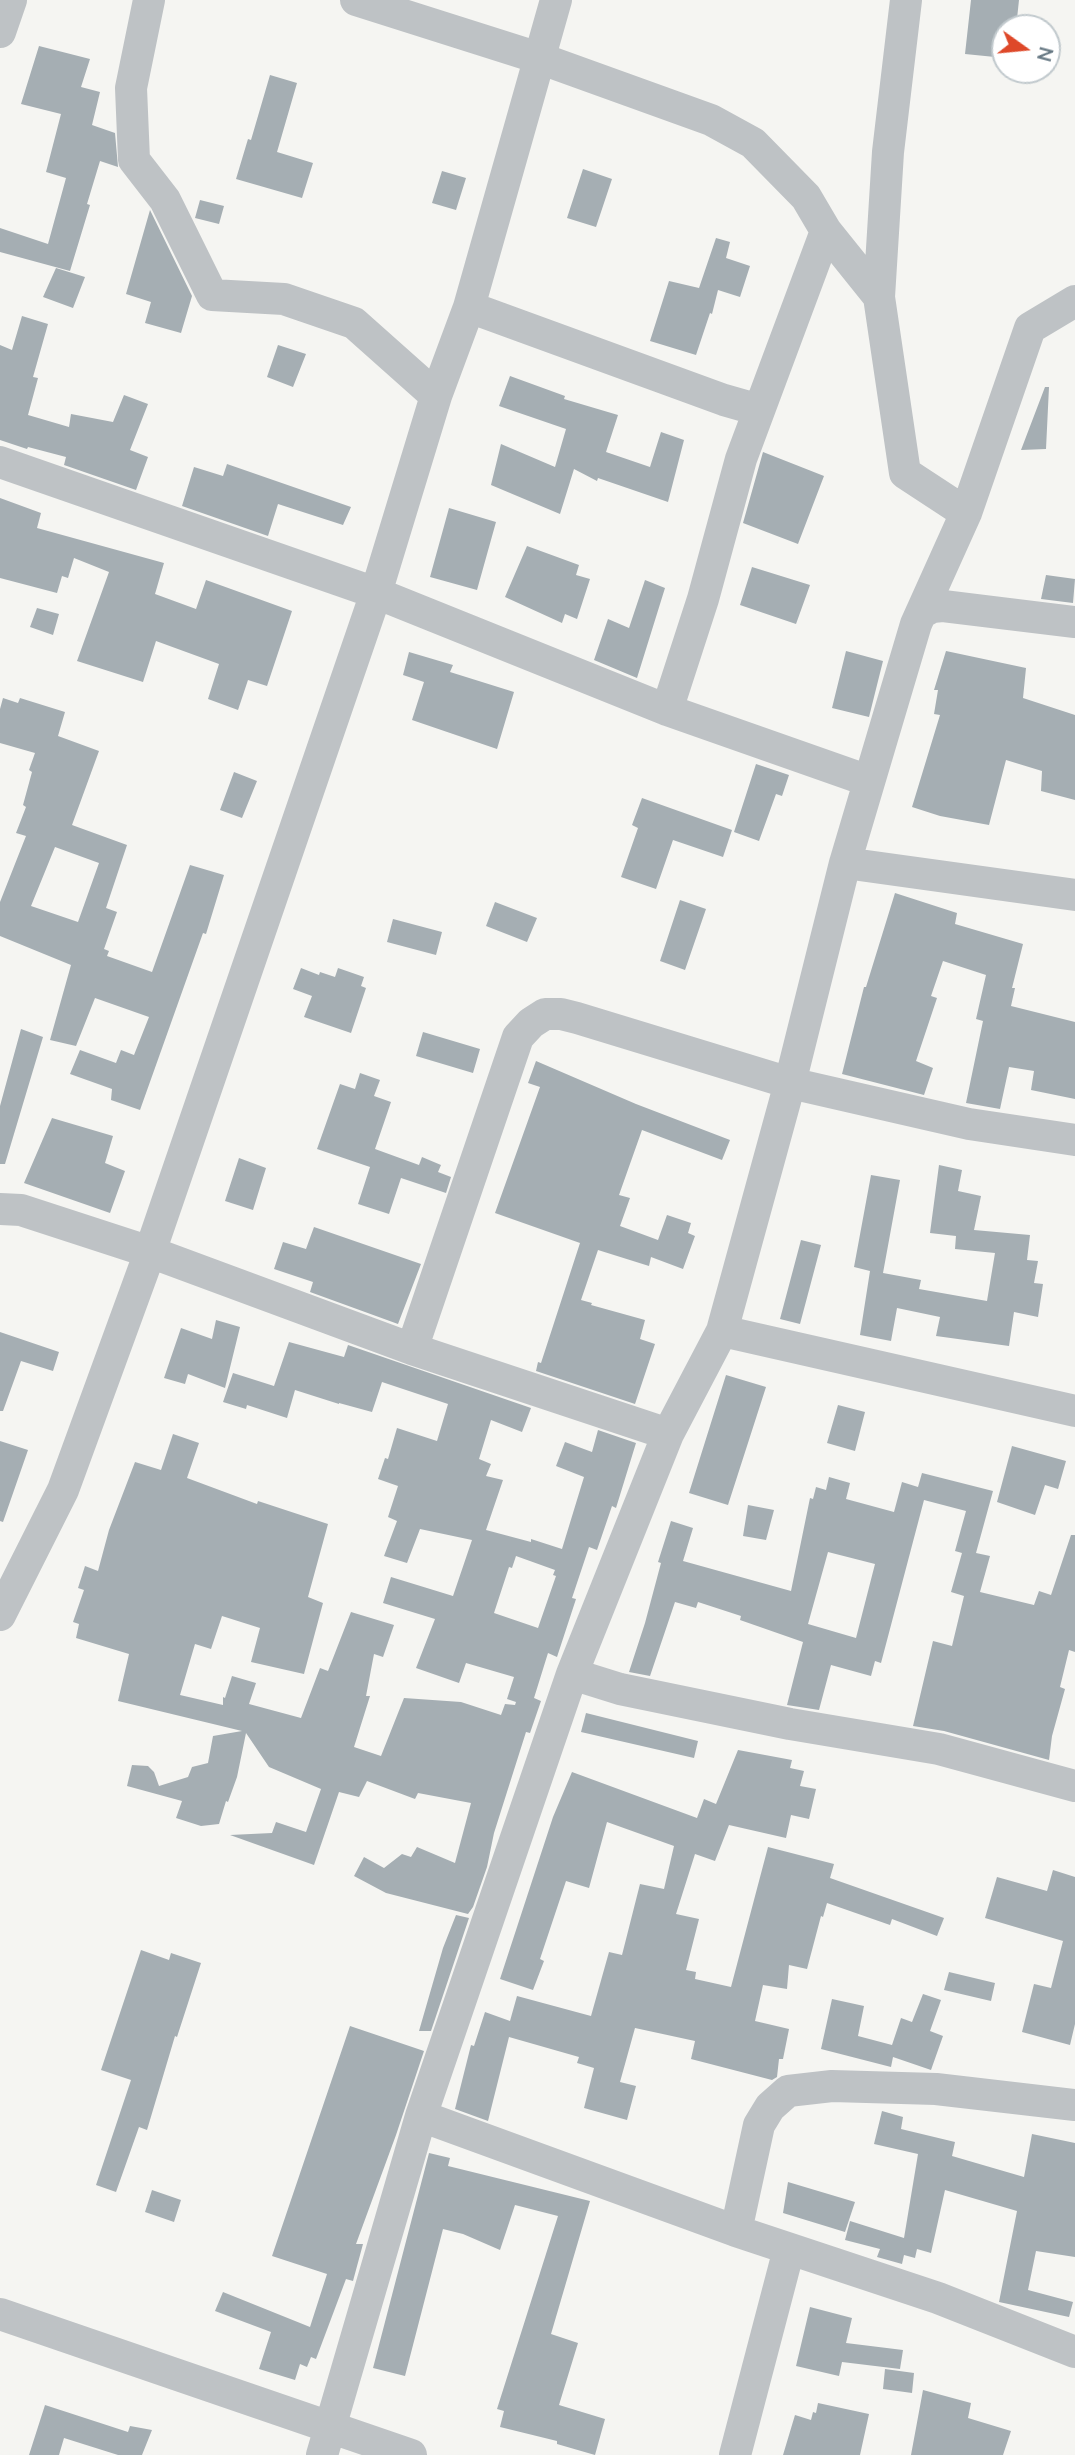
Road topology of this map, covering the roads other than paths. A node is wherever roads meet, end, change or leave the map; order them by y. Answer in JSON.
{"nodes":[{"id":1,"x":11,"y":0,"type":"edge"},
{"id":2,"x":149,"y":0,"type":"edge"},
{"id":3,"x":356,"y":0,"type":"edge"},
{"id":4,"x":556,"y":0,"type":"edge"},
{"id":5,"x":906,"y":0,"type":"edge"},
{"id":6,"x":0,"y":32,"type":"edge"},
{"id":7,"x":539,"y":58,"type":"junction"},
{"id":8,"x":826,"y":230,"type":"junction"},
{"id":9,"x":879,"y":297,"type":"junction"},
{"id":10,"x":1075,"y":301,"type":"edge"},
{"id":11,"x":470,"y":307,"type":"junction"},
{"id":12,"x":436,"y":396,"type":"junction"},
{"id":13,"x":759,"y":410,"type":"junction"},
{"id":14,"x":0,"y":462,"type":"edge"},
{"id":15,"x":966,"y":513,"type":"junction"},
{"id":16,"x":376,"y":593,"type":"junction"},
{"id":17,"x":923,"y":612,"type":"junction"},
{"id":18,"x":1075,"y":622,"type":"edge"},
{"id":19,"x":667,"y":710,"type":"junction"},
{"id":20,"x":869,"y":781,"type":"junction"},
{"id":21,"x":845,"y":863,"type":"junction"},
{"id":22,"x":1075,"y":895,"type":"edge"},
{"id":23,"x":790,"y":1083,"type":"junction"},
{"id":24,"x":1075,"y":1140,"type":"edge"},
{"id":25,"x":0,"y":1209,"type":"edge"},
{"id":26,"x":150,"y":1252,"type":"junction"},
{"id":27,"x":722,"y":1331,"type":"junction"},
{"id":28,"x":412,"y":1349,"type":"junction"},
{"id":29,"x":1075,"y":1411,"type":"edge"},
{"id":30,"x":668,"y":1434,"type":"junction"},
{"id":31,"x":0,"y":1615,"type":"edge"},
{"id":32,"x":572,"y":1674,"type":"junction"},
{"id":33,"x":1075,"y":1786,"type":"edge"},
{"id":34,"x":1075,"y":2105,"type":"edge"},
{"id":35,"x":421,"y":2116,"type":"junction"},
{"id":36,"x":736,"y":2231,"type":"junction"},
{"id":37,"x":789,"y":2249,"type":"junction"},
{"id":38,"x":0,"y":2314,"type":"edge"},
{"id":39,"x":1075,"y":2352,"type":"edge"},
{"id":40,"x":326,"y":2442,"type":"edge"},
{"id":41,"x":411,"y":2455,"type":"edge"},
{"id":42,"x":735,"y":2455,"type":"edge"}],
"edges":[{"from":1,"to":6,"type":"street"},
{"from":2,"to":12,"type":"street"},
{"from":3,"to":7,"type":"street"},
{"from":4,"to":7,"type":"street"},
{"from":5,"to":9,"type":"street"},
{"from":7,"to":8,"type":"street"},
{"from":7,"to":11,"type":"street"},
{"from":8,"to":9,"type":"street"},
{"from":8,"to":13,"type":"street"},
{"from":9,"to":15,"type":"street"},
{"from":10,"to":15,"type":"street"},
{"from":11,"to":12,"type":"street"},
{"from":11,"to":13,"type":"street"},
{"from":12,"to":16,"type":"street"},
{"from":13,"to":19,"type":"street"},
{"from":14,"to":16,"type":"street"},
{"from":15,"to":17,"type":"street"},
{"from":16,"to":19,"type":"street"},
{"from":16,"to":26,"type":"street"},
{"from":17,"to":18,"type":"street"},
{"from":17,"to":20,"type":"street"},
{"from":19,"to":20,"type":"street"},
{"from":20,"to":21,"type":"street"},
{"from":21,"to":22,"type":"street"},
{"from":21,"to":23,"type":"street"},
{"from":23,"to":24,"type":"street"},
{"from":23,"to":27,"type":"street"},
{"from":23,"to":28,"type":"street"},
{"from":25,"to":26,"type":"street"},
{"from":26,"to":28,"type":"street"},
{"from":26,"to":31,"type":"street"},
{"from":27,"to":29,"type":"street"},
{"from":27,"to":30,"type":"street"},
{"from":28,"to":30,"type":"street"},
{"from":30,"to":32,"type":"street"},
{"from":32,"to":33,"type":"street"},
{"from":32,"to":35,"type":"street"},
{"from":34,"to":36,"type":"street"},
{"from":35,"to":36,"type":"street"},
{"from":35,"to":40,"type":"street"},
{"from":36,"to":37,"type":"street"},
{"from":37,"to":39,"type":"street"},
{"from":37,"to":42,"type":"street"},
{"from":38,"to":40,"type":"street"},
{"from":40,"to":41,"type":"street"}]}
